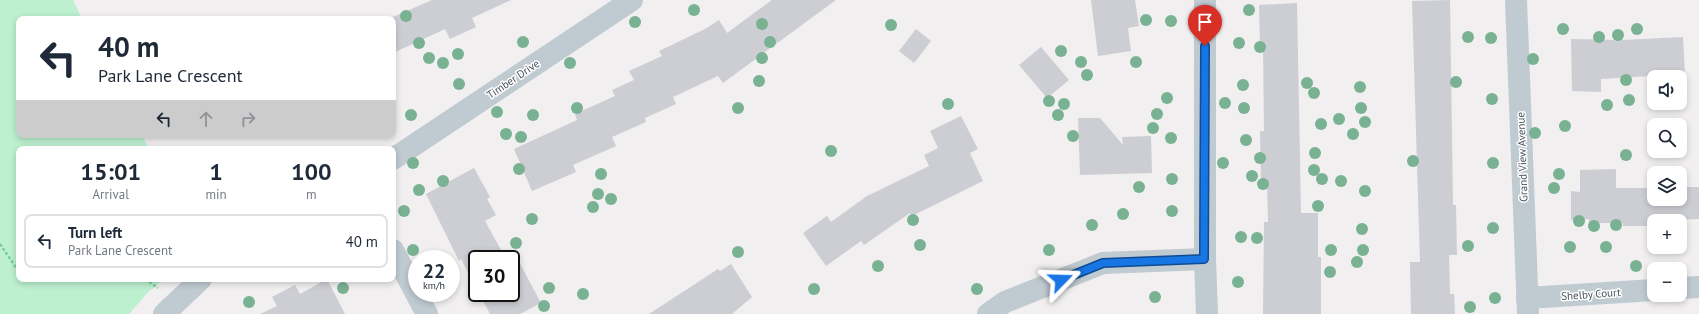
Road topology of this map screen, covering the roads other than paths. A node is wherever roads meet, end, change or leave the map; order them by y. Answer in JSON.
{"nodes":[{"id":1,"x":632,"y":0,"type":"edge"},
{"id":2,"x":1205,"y":0,"type":"edge"},
{"id":3,"x":1516,"y":0,"type":"edge"},
{"id":4,"x":396,"y":157,"type":"edge"},
{"id":5,"x":396,"y":256,"type":"edge"},
{"id":6,"x":1204,"y":259,"type":"junction"},
{"id":7,"x":198,"y":282,"type":"edge"},
{"id":8,"x":1699,"y":287,"type":"edge"},
{"id":9,"x":1687,"y":288,"type":"edge"},
{"id":10,"x":1647,"y":291,"type":"edge"},
{"id":11,"x":1527,"y":306,"type":"edge"},
{"id":12,"x":164,"y":314,"type":"edge"},
{"id":13,"x":427,"y":314,"type":"edge"},
{"id":14,"x":988,"y":314,"type":"edge"},
{"id":15,"x":1207,"y":314,"type":"edge"}],
"edges":[{"from":1,"to":4,"type":"street","name":"Timber Drive"},
{"from":2,"to":6,"type":"street"},
{"from":3,"to":11,"type":"street","name":"Grand View Avenue"},
{"from":5,"to":13,"type":"street"},
{"from":6,"to":14,"type":"street"},
{"from":6,"to":15,"type":"street"},
{"from":7,"to":12,"type":"street"},
{"from":8,"to":9,"type":"street"},
{"from":10,"to":11,"type":"street","name":"Shelby Court"}]}
